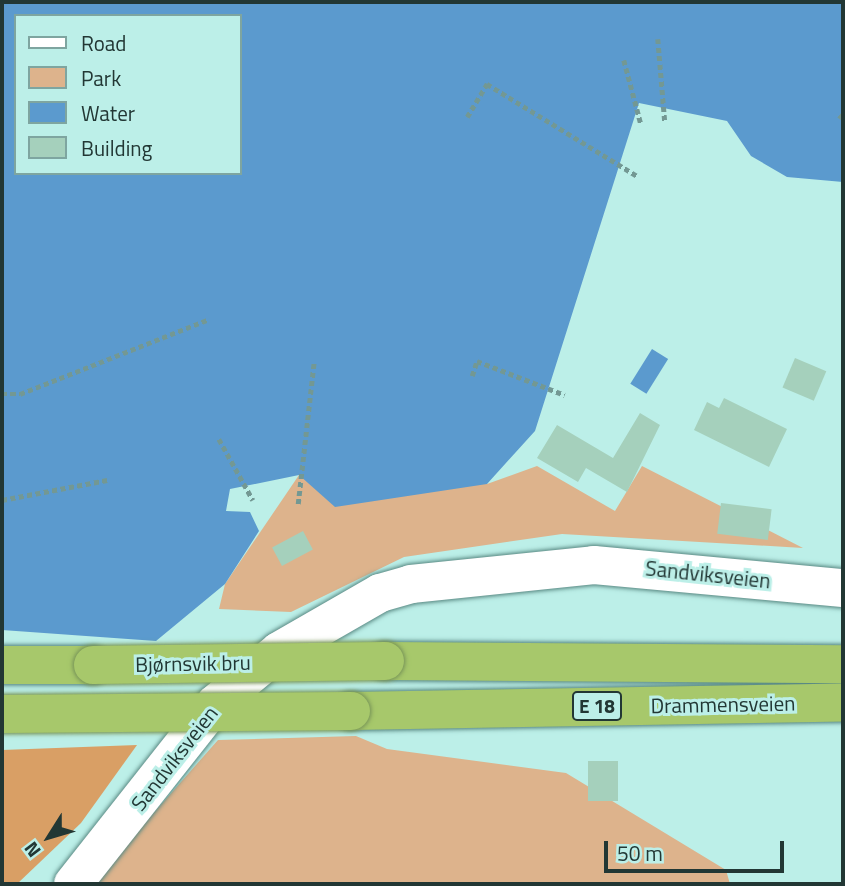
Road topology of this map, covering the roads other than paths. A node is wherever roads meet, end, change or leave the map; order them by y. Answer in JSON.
{"nodes":[{"id":1,"x":843,"y":588,"type":"edge"},
{"id":2,"x":385,"y":661,"type":"joint"},
{"id":3,"x":843,"y":664,"type":"edge"},
{"id":4,"x":2,"y":665,"type":"edge"},
{"id":5,"x":843,"y":702,"type":"edge"},
{"id":6,"x":2,"y":714,"type":"edge"},
{"id":7,"x":73,"y":884,"type":"edge"}],
"edges":[{"from":1,"to":7,"type":"main road","name":"Sandviksveien"},
{"from":2,"to":3,"type":"highway","name":"Drammensveien","number":"E 18"},
{"from":2,"to":4,"type":"highway","name":"Bjørnsvik bru","number":"E 18","bridge":true},
{"from":5,"to":6,"type":"highway","name":"Drammensveien","number":"E 18","bridge":true}]}
